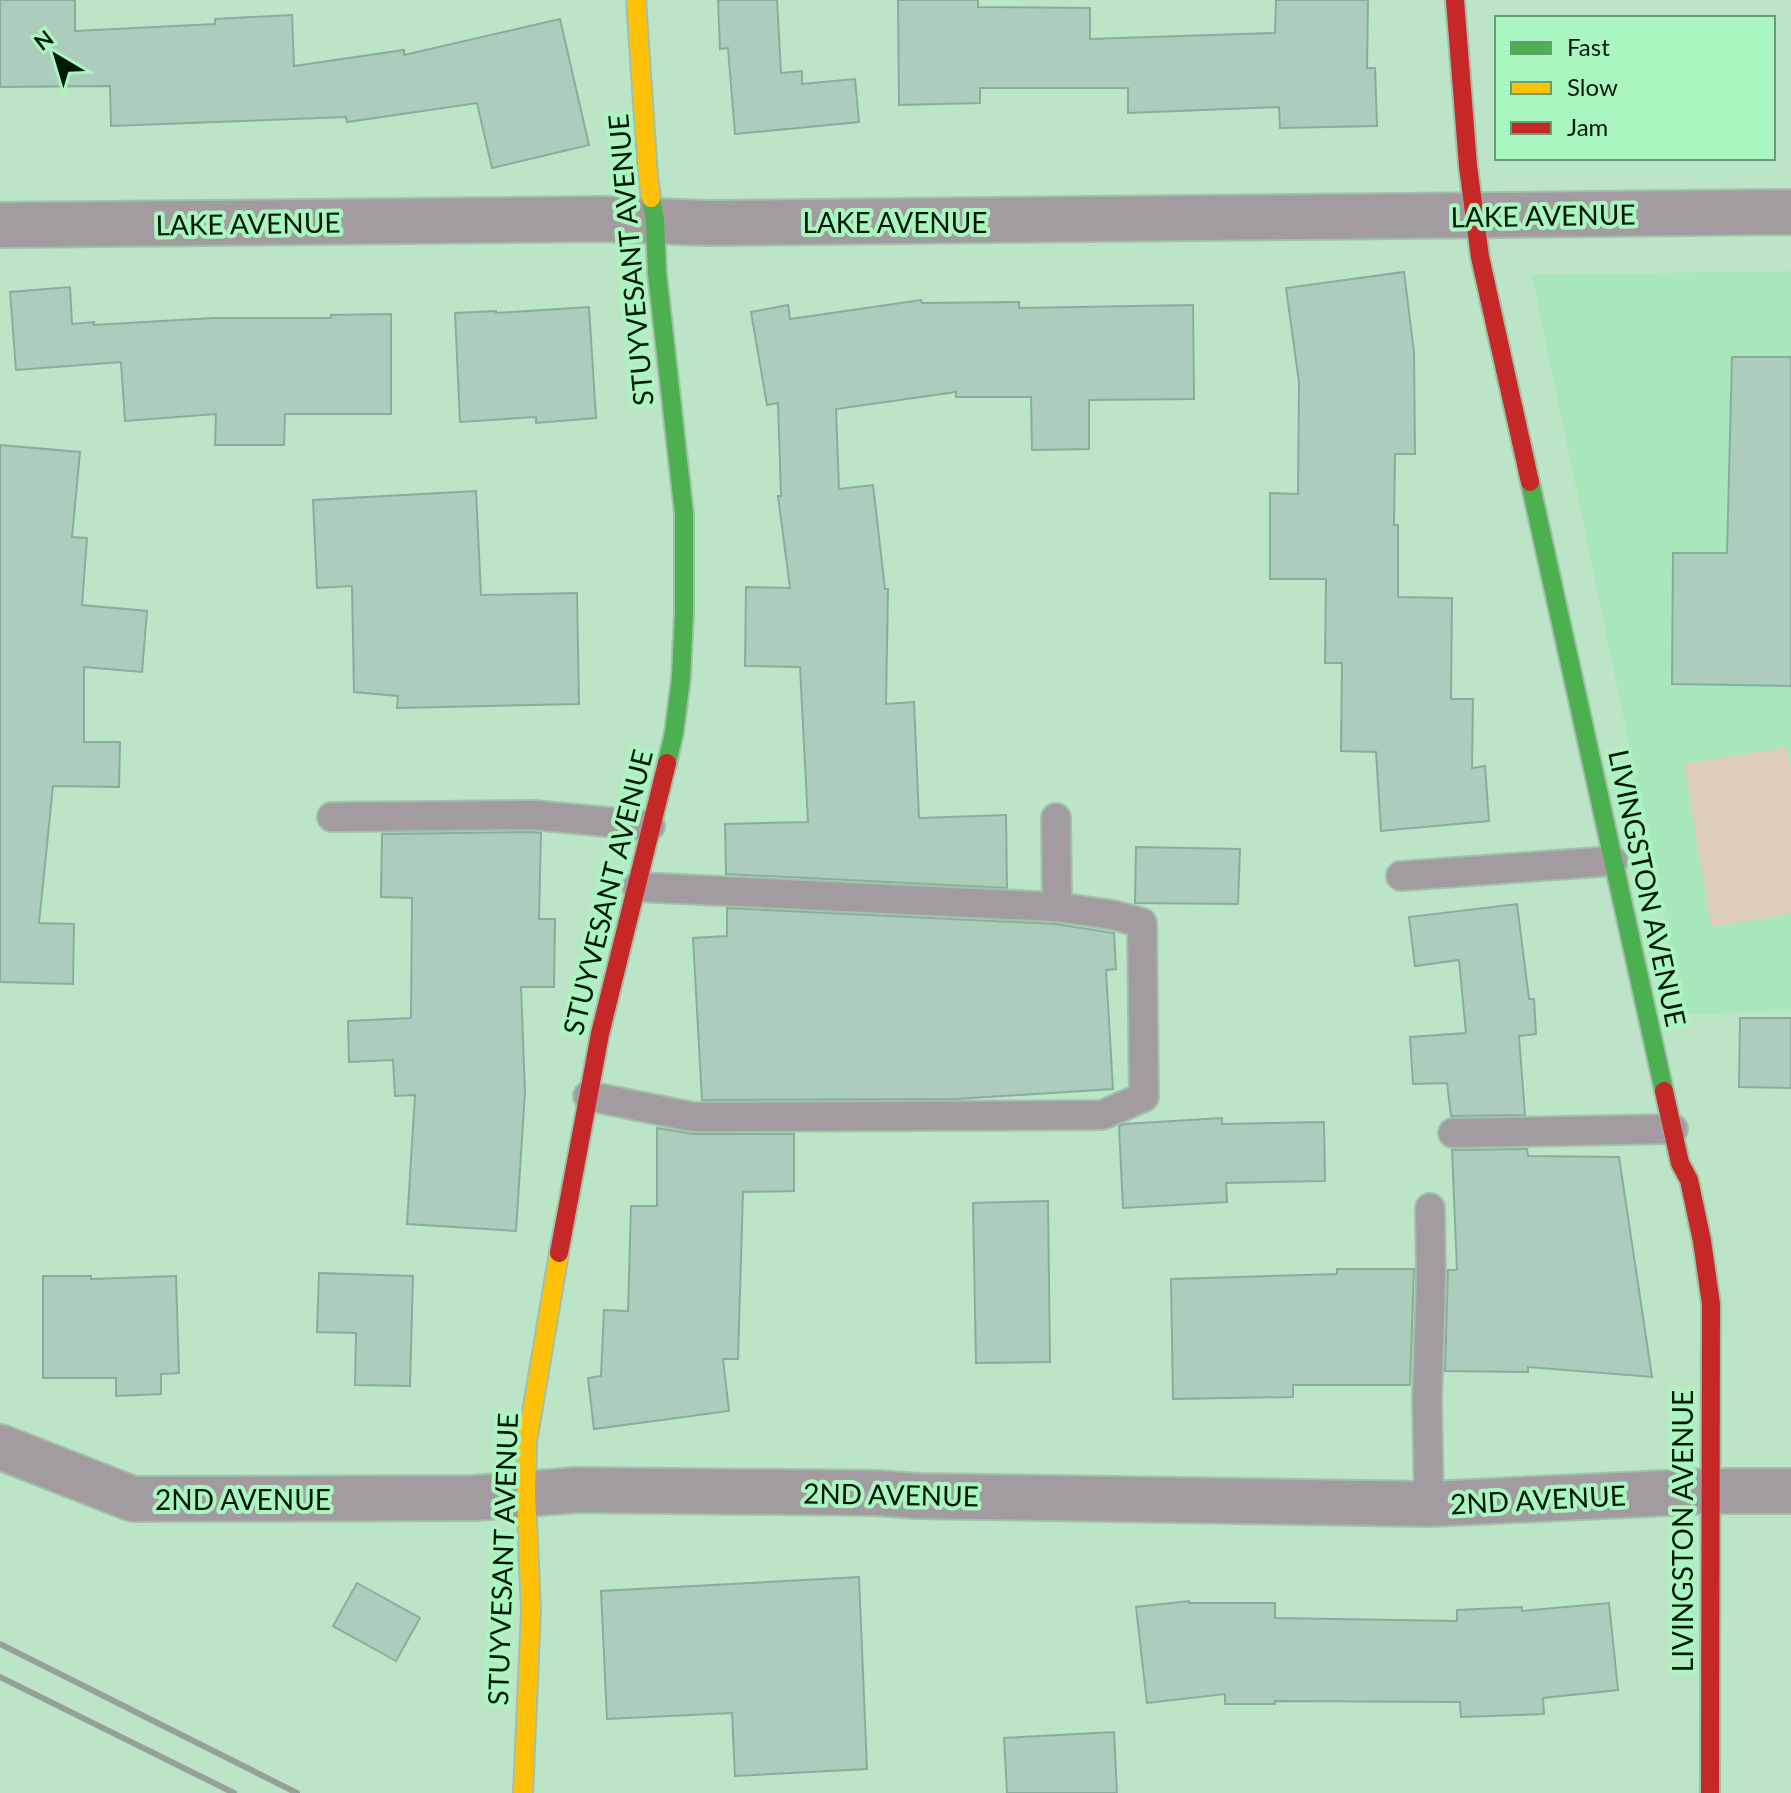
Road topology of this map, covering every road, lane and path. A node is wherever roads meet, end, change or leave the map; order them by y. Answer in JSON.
{"nodes":[{"id":1,"x":636,"y":0,"type":"edge"},
{"id":2,"x":1455,"y":0,"type":"edge"},
{"id":3,"x":1791,"y":212,"type":"edge"},
{"id":4,"x":1474,"y":216,"type":"junction"},
{"id":5,"x":655,"y":220,"type":"junction"},
{"id":6,"x":0,"y":225,"type":"edge"},
{"id":7,"x":332,"y":817,"type":"dead end"},
{"id":8,"x":1056,"y":818,"type":"dead end"},
{"id":9,"x":650,"y":826,"type":"junction"},
{"id":10,"x":1613,"y":861,"type":"junction"},
{"id":11,"x":1401,"y":876,"type":"dead end"},
{"id":12,"x":637,"y":887,"type":"junction"},
{"id":13,"x":1057,"y":907,"type":"junction"},
{"id":14,"x":588,"y":1096,"type":"junction"},
{"id":15,"x":1673,"y":1129,"type":"junction"},
{"id":16,"x":1453,"y":1133,"type":"dead end"},
{"id":17,"x":1430,"y":1208,"type":"dead end"},
{"id":18,"x":0,"y":1447,"type":"edge"},
{"id":19,"x":1710,"y":1491,"type":"junction"},
{"id":20,"x":1791,"y":1491,"type":"edge"},
{"id":21,"x":526,"y":1494,"type":"junction"},
{"id":22,"x":1429,"y":1504,"type":"junction"},
{"id":23,"x":523,"y":1793,"type":"edge"},
{"id":24,"x":1710,"y":1793,"type":"edge"}],
"edges":[{"from":1,"to":5,"type":"street","name":"STUYVESANT AVENUE"},
{"from":2,"to":4,"type":"street","name":"LIVINGSTON AVENUE"},
{"from":3,"to":4,"type":"street","name":"LAKE AVENUE"},
{"from":4,"to":5,"type":"street","name":"LAKE AVENUE"},
{"from":4,"to":10,"type":"street","name":"LIVINGSTON AVENUE"},
{"from":5,"to":6,"type":"street","name":"LAKE AVENUE"},
{"from":5,"to":9,"type":"street","name":"STUYVESANT AVENUE"},
{"from":7,"to":9,"type":"lane"},
{"from":8,"to":13,"type":"lane"},
{"from":9,"to":12,"type":"street","name":"STUYVESANT AVENUE"},
{"from":10,"to":11,"type":"lane"},
{"from":10,"to":15,"type":"street","name":"LIVINGSTON AVENUE"},
{"from":12,"to":13,"type":"lane"},
{"from":12,"to":14,"type":"street","name":"STUYVESANT AVENUE"},
{"from":13,"to":14,"type":"lane"},
{"from":14,"to":21,"type":"street","name":"STUYVESANT AVENUE"},
{"from":15,"to":16,"type":"lane"},
{"from":15,"to":19,"type":"street","name":"LIVINGSTON AVENUE"},
{"from":17,"to":22,"type":"lane"},
{"from":18,"to":21,"type":"street","name":"2ND AVENUE"},
{"from":19,"to":20,"type":"street","name":"2ND AVENUE"},
{"from":19,"to":22,"type":"street","name":"2ND AVENUE"},
{"from":19,"to":24,"type":"street","name":"LIVINGSTON AVENUE"},
{"from":21,"to":22,"type":"street","name":"2ND AVENUE"},
{"from":21,"to":23,"type":"street","name":"STUYVESANT AVENUE"}]}
